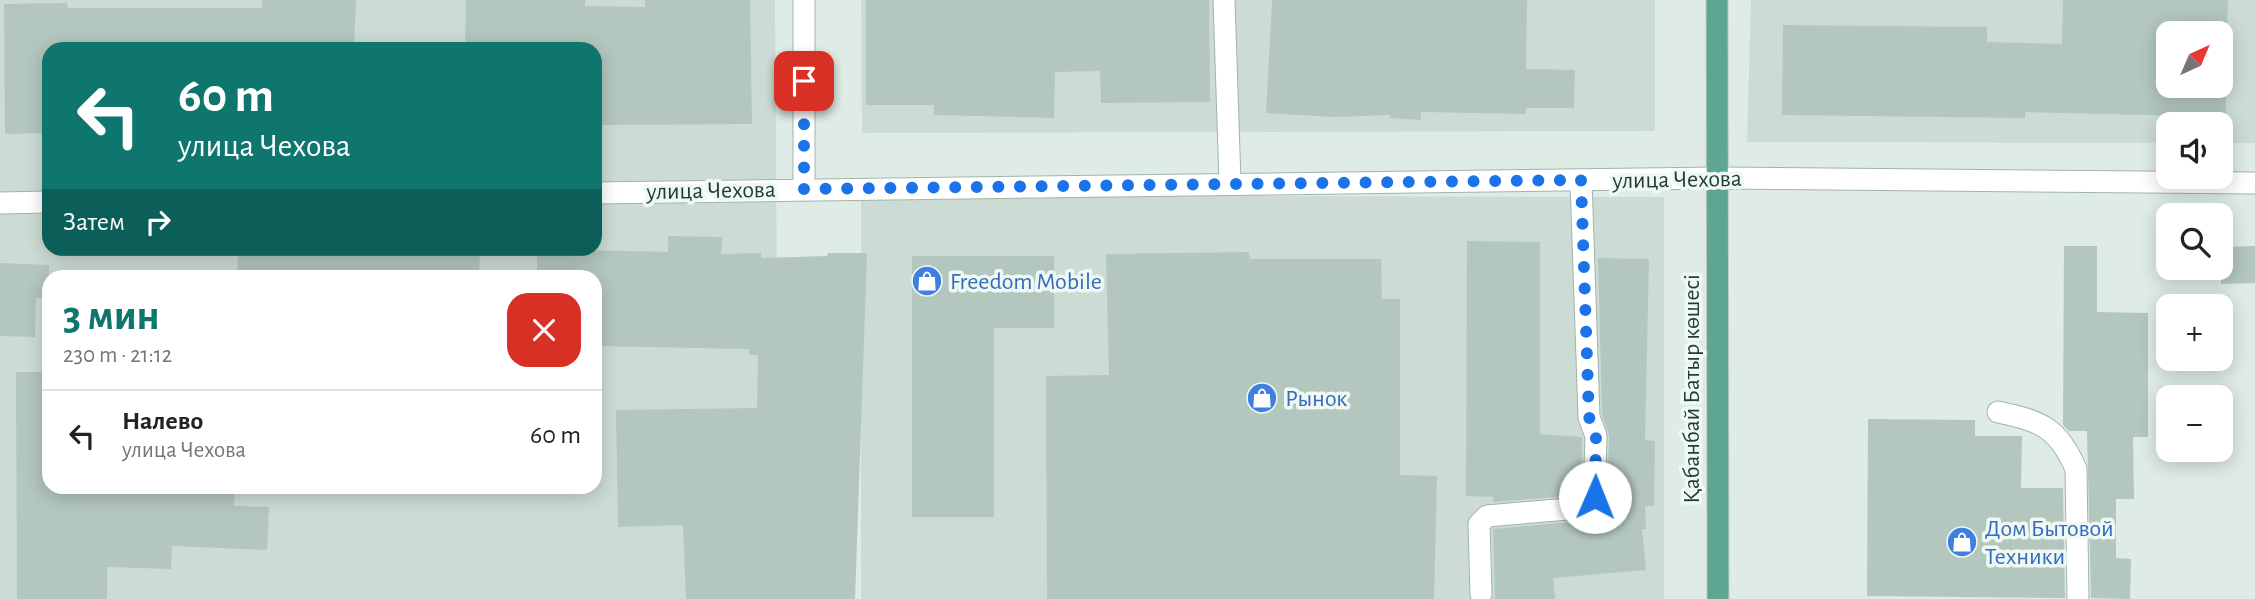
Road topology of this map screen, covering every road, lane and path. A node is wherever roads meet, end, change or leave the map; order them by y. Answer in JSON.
{"nodes":[{"id":1,"x":804,"y":0,"type":"edge"},
{"id":2,"x":1224,"y":0,"type":"edge"},
{"id":3,"x":1717,"y":0,"type":"edge"},
{"id":4,"x":1717,"y":178,"type":"junction"},
{"id":5,"x":1581,"y":180,"type":"junction"},
{"id":6,"x":1230,"y":182,"type":"junction"},
{"id":7,"x":2255,"y":183,"type":"edge"},
{"id":8,"x":804,"y":189,"type":"junction"},
{"id":9,"x":602,"y":192,"type":"edge"},
{"id":10,"x":42,"y":202,"type":"edge"},
{"id":11,"x":0,"y":203,"type":"edge"},
{"id":12,"x":1998,"y":412,"type":"dead end"},
{"id":13,"x":1481,"y":594,"type":"dead end"},
{"id":14,"x":1718,"y":599,"type":"edge"},
{"id":15,"x":2078,"y":599,"type":"edge"}],
"edges":[{"from":1,"to":8,"type":"street"},
{"from":2,"to":6,"type":"street"},
{"from":3,"to":4,"type":"main road","name":"Қабанбай Батыр көшесі"},
{"from":4,"to":5,"type":"street","name":"улица Чехова"},
{"from":4,"to":7,"type":"street","name":"улица Чехова"},
{"from":4,"to":14,"type":"main road","name":"Қабанбай Батыр көшесі"},
{"from":5,"to":6,"type":"street","name":"улица Чехова"},
{"from":5,"to":13,"type":"street"},
{"from":6,"to":8,"type":"street","name":"улица Чехова"},
{"from":8,"to":9,"type":"street","name":"улица Чехова"},
{"from":10,"to":11,"type":"street"},
{"from":12,"to":15,"type":"street"}]}
